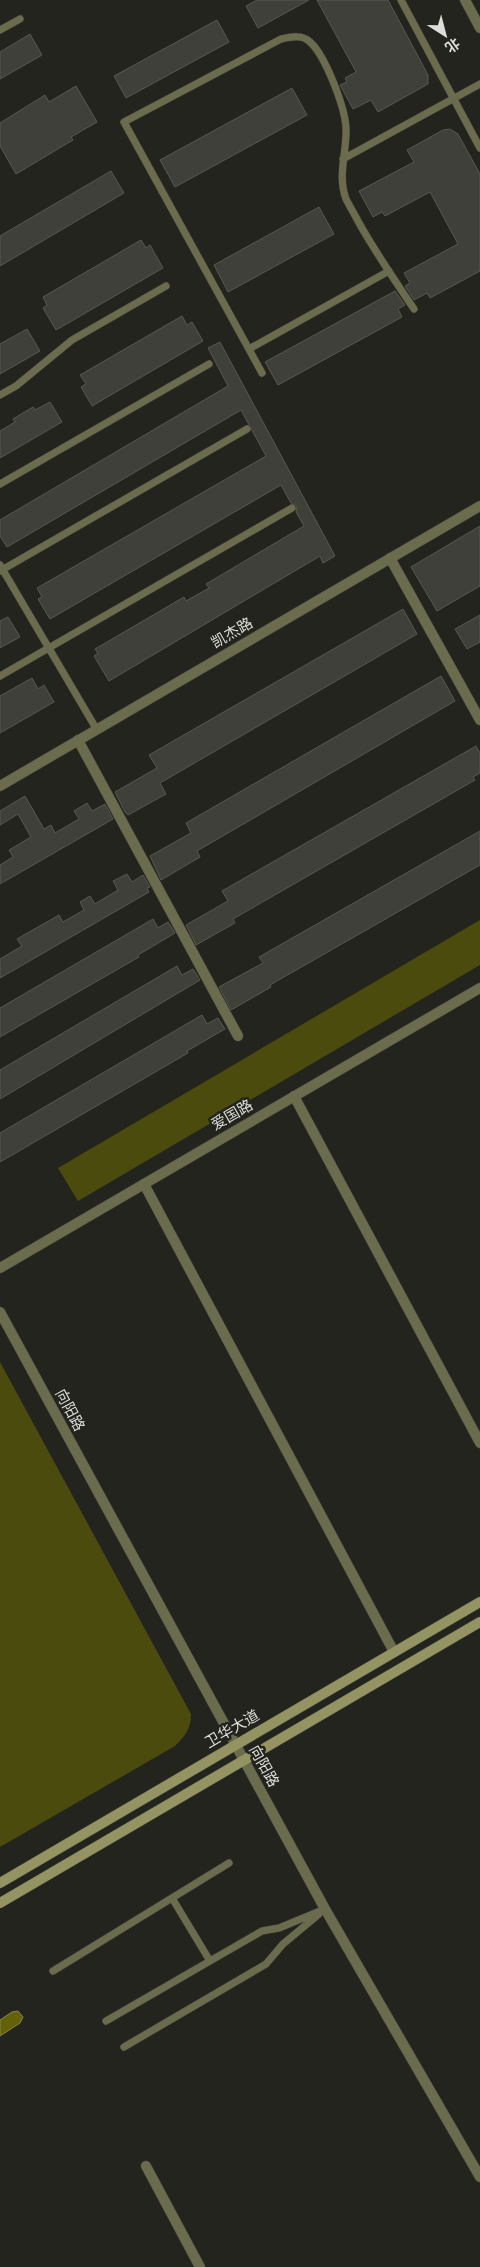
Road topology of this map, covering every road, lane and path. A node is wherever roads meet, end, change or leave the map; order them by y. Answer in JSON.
{"nodes":[{"id":1,"x":401,"y":0,"type":"edge"},
{"id":2,"x":465,"y":0,"type":"edge"},
{"id":3,"x":20,"y":19,"type":"dead end"},
{"id":4,"x":480,"y":28,"type":"edge"},
{"id":5,"x":0,"y":30,"type":"edge"},
{"id":6,"x":480,"y":84,"type":"edge"},
{"id":7,"x":454,"y":99,"type":"junction"},
{"id":8,"x":480,"y":148,"type":"edge"},
{"id":9,"x":343,"y":159,"type":"junction"},
{"id":10,"x":389,"y":271,"type":"junction"},
{"id":11,"x":166,"y":286,"type":"dead end"},
{"id":12,"x":414,"y":309,"type":"dead end"},
{"id":13,"x":249,"y":349,"type":"junction"},
{"id":14,"x":209,"y":364,"type":"dead end"},
{"id":15,"x":262,"y":374,"type":"dead end"},
{"id":16,"x":0,"y":396,"type":"edge"},
{"id":17,"x":246,"y":429,"type":"dead end"},
{"id":18,"x":0,"y":484,"type":"edge"},
{"id":19,"x":480,"y":507,"type":"edge"},
{"id":20,"x":292,"y":508,"type":"dead end"},
{"id":21,"x":390,"y":558,"type":"junction"},
{"id":22,"x":1,"y":568,"type":"edge"},
{"id":23,"x":49,"y":648,"type":"junction"},
{"id":24,"x":0,"y":676,"type":"edge"},
{"id":25,"x":480,"y":720,"type":"edge"},
{"id":26,"x":96,"y":730,"type":"junction"},
{"id":27,"x":78,"y":740,"type":"junction"},
{"id":28,"x":0,"y":786,"type":"edge"},
{"id":29,"x":480,"y":988,"type":"edge"},
{"id":30,"x":238,"y":1036,"type":"dead end"},
{"id":31,"x":294,"y":1096,"type":"junction"},
{"id":32,"x":144,"y":1184,"type":"junction"},
{"id":33,"x":0,"y":1268,"type":"edge"},
{"id":34,"x":0,"y":1312,"type":"edge"},
{"id":35,"x":480,"y":1444,"type":"edge"},
{"id":36,"x":480,"y":1602,"type":"edge"},
{"id":37,"x":480,"y":1622,"type":"edge"},
{"id":38,"x":394,"y":1652,"type":"junction"},
{"id":39,"x":235,"y":1745,"type":"junction"},
{"id":40,"x":244,"y":1760,"type":"junction"},
{"id":41,"x":229,"y":1864,"type":"dead end"},
{"id":42,"x":0,"y":1882,"type":"edge"},
{"id":43,"x":172,"y":1898,"type":"junction"},
{"id":44,"x":0,"y":1903,"type":"edge"},
{"id":45,"x":326,"y":1908,"type":"junction"},
{"id":46,"x":210,"y":1960,"type":"junction"},
{"id":47,"x":53,"y":1971,"type":"dead end"},
{"id":48,"x":106,"y":2021,"type":"dead end"},
{"id":49,"x":124,"y":2047,"type":"dead end"},
{"id":50,"x":146,"y":2166,"type":"dead end"},
{"id":51,"x":480,"y":2177,"type":"edge"},
{"id":52,"x":200,"y":2267,"type":"edge"}],
"edges":[{"from":1,"to":7,"type":"lane"},
{"from":2,"to":4,"type":"street"},
{"from":3,"to":5,"type":"lane"},
{"from":6,"to":7,"type":"lane"},
{"from":7,"to":8,"type":"lane"},
{"from":7,"to":9,"type":"lane"},
{"from":9,"to":10,"type":"lane"},
{"from":9,"to":13,"type":"lane"},
{"from":10,"to":12,"type":"lane"},
{"from":10,"to":13,"type":"lane"},
{"from":11,"to":16,"type":"lane"},
{"from":13,"to":15,"type":"lane"},
{"from":14,"to":18,"type":"lane"},
{"from":17,"to":22,"type":"lane"},
{"from":19,"to":21,"type":"street","name":"凯杰路"},
{"from":20,"to":23,"type":"lane"},
{"from":21,"to":25,"type":"street"},
{"from":21,"to":26,"type":"street","name":"凯杰路"},
{"from":22,"to":23,"type":"lane"},
{"from":23,"to":24,"type":"lane"},
{"from":23,"to":26,"type":"lane"},
{"from":26,"to":27,"type":"street","name":"凯杰路"},
{"from":27,"to":28,"type":"street","name":"凯杰路"},
{"from":27,"to":30,"type":"street"},
{"from":29,"to":31,"type":"street","name":"爱国路"},
{"from":31,"to":32,"type":"street","name":"爱国路"},
{"from":31,"to":35,"type":"street"},
{"from":32,"to":33,"type":"street","name":"爱国路"},
{"from":32,"to":38,"type":"street"},
{"from":34,"to":39,"type":"street","name":"向阳路"},
{"from":36,"to":38,"type":"main road","name":"卫华大道"},
{"from":37,"to":40,"type":"main road"},
{"from":38,"to":39,"type":"main road","name":"卫华大道"},
{"from":39,"to":40,"type":"street","name":"向阳路"},
{"from":39,"to":42,"type":"main road","name":"卫华大道"},
{"from":40,"to":44,"type":"main road"},
{"from":40,"to":45,"type":"street","name":"向阳路"},
{"from":41,"to":43,"type":"lane"},
{"from":43,"to":46,"type":"lane"},
{"from":43,"to":47,"type":"lane"},
{"from":45,"to":46,"type":"lane"},
{"from":45,"to":49,"type":"lane"},
{"from":45,"to":51,"type":"street","name":"向阳路"},
{"from":46,"to":48,"type":"lane"},
{"from":50,"to":52,"type":"street"}]}
